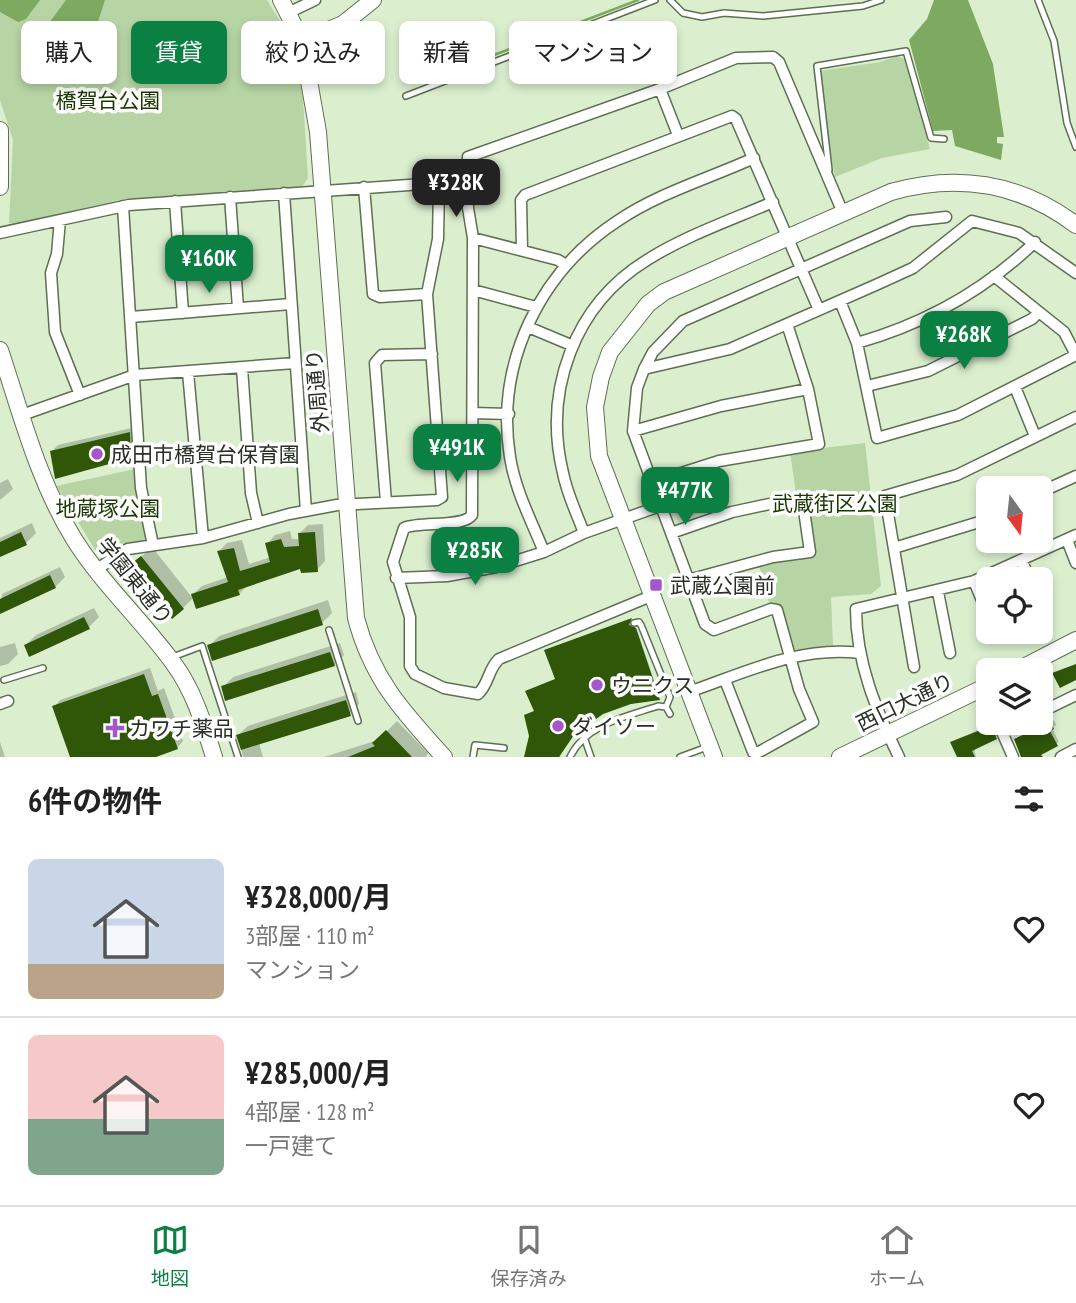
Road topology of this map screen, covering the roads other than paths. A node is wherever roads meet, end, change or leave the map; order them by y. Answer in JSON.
{"nodes":[{"id":1,"x":316,"y":0,"type":"edge"},
{"id":2,"x":373,"y":0,"type":"edge"},
{"id":3,"x":655,"y":0,"type":"edge"},
{"id":4,"x":670,"y":0,"type":"edge"},
{"id":5,"x":881,"y":0,"type":"edge"},
{"id":6,"x":1038,"y":0,"type":"edge"},
{"id":7,"x":285,"y":6,"type":"edge"},
{"id":8,"x":347,"y":21,"type":"edge"},
{"id":9,"x":311,"y":84,"type":"edge"},
{"id":10,"x":660,"y":89,"type":"junction"},
{"id":11,"x":406,"y":96,"type":"dead end"},
{"id":12,"x":0,"y":130,"type":"edge"},
{"id":13,"x":678,"y":135,"type":"junction"},
{"id":14,"x":944,"y":139,"type":"dead end"},
{"id":15,"x":1076,"y":147,"type":"edge"},
{"id":16,"x":754,"y":158,"type":"junction"},
{"id":17,"x":829,"y":180,"type":"junction"},
{"id":18,"x":0,"y":187,"type":"edge"},
{"id":19,"x":364,"y":187,"type":"junction"},
{"id":20,"x":323,"y":190,"type":"junction"},
{"id":21,"x":284,"y":193,"type":"junction"},
{"id":22,"x":230,"y":197,"type":"junction"},
{"id":23,"x":176,"y":201,"type":"junction"},
{"id":24,"x":773,"y":202,"type":"junction"},
{"id":25,"x":123,"y":206,"type":"junction"},
{"id":26,"x":843,"y":213,"type":"junction"},
{"id":27,"x":946,"y":217,"type":"dead end"},
{"id":28,"x":60,"y":220,"type":"junction"},
{"id":29,"x":1076,"y":225,"type":"edge"},
{"id":30,"x":0,"y":233,"type":"edge"},
{"id":31,"x":473,"y":238,"type":"junction"},
{"id":32,"x":789,"y":238,"type":"junction"},
{"id":33,"x":1035,"y":242,"type":"junction"},
{"id":34,"x":522,"y":250,"type":"junction"},
{"id":35,"x":565,"y":265,"type":"junction"},
{"id":36,"x":801,"y":270,"type":"junction"},
{"id":37,"x":1076,"y":273,"type":"edge"},
{"id":38,"x":994,"y":276,"type":"junction"},
{"id":39,"x":473,"y":289,"type":"junction"},
{"id":40,"x":427,"y":294,"type":"junction"},
{"id":41,"x":840,"y":301,"type":"junction"},
{"id":42,"x":291,"y":304,"type":"junction"},
{"id":43,"x":536,"y":307,"type":"junction"},
{"id":44,"x":238,"y":308,"type":"junction"},
{"id":45,"x":818,"y":310,"type":"junction"},
{"id":46,"x":183,"y":313,"type":"junction"},
{"id":47,"x":1038,"y":313,"type":"junction"},
{"id":48,"x":131,"y":317,"type":"junction"},
{"id":49,"x":787,"y":324,"type":"junction"},
{"id":50,"x":528,"y":327,"type":"junction"},
{"id":51,"x":857,"y":343,"type":"junction"},
{"id":52,"x":571,"y":345,"type":"junction"},
{"id":53,"x":0,"y":349,"type":"edge"},
{"id":54,"x":432,"y":354,"type":"junction"},
{"id":55,"x":1076,"y":355,"type":"edge"},
{"id":56,"x":295,"y":362,"type":"junction"},
{"id":57,"x":242,"y":368,"type":"junction"},
{"id":58,"x":644,"y":369,"type":"junction"},
{"id":59,"x":188,"y":372,"type":"junction"},
{"id":60,"x":135,"y":375,"type":"junction"},
{"id":61,"x":867,"y":386,"type":"junction"},
{"id":62,"x":1015,"y":387,"type":"junction"},
{"id":63,"x":808,"y":389,"type":"junction"},
{"id":64,"x":80,"y":395,"type":"junction"},
{"id":65,"x":473,"y":413,"type":"junction"},
{"id":66,"x":509,"y":414,"type":"junction"},
{"id":67,"x":22,"y":415,"type":"junction"},
{"id":68,"x":1076,"y":416,"type":"edge"},
{"id":69,"x":633,"y":431,"type":"junction"},
{"id":70,"x":1035,"y":436,"type":"junction"},
{"id":71,"x":1076,"y":475,"type":"edge"},
{"id":72,"x":650,"y":483,"type":"junction"},
{"id":73,"x":1054,"y":486,"type":"edge"},
{"id":74,"x":386,"y":502,"type":"junction"},
{"id":75,"x":347,"y":504,"type":"junction"},
{"id":76,"x":660,"y":506,"type":"junction"},
{"id":77,"x":306,"y":511,"type":"junction"},
{"id":78,"x":622,"y":520,"type":"junction"},
{"id":79,"x":258,"y":523,"type":"junction"},
{"id":80,"x":976,"y":523,"type":"edge"},
{"id":81,"x":584,"y":533,"type":"junction"},
{"id":82,"x":671,"y":533,"type":"junction"},
{"id":83,"x":1072,"y":537,"type":"edge"},
{"id":84,"x":203,"y":538,"type":"junction"},
{"id":85,"x":153,"y":545,"type":"junction"},
{"id":86,"x":894,"y":548,"type":"junction"},
{"id":87,"x":544,"y":552,"type":"junction"},
{"id":88,"x":1022,"y":562,"type":"junction"},
{"id":89,"x":1076,"y":563,"type":"edge"},
{"id":90,"x":1024,"y":567,"type":"edge"},
{"id":91,"x":97,"y":569,"type":"junction"},
{"id":92,"x":396,"y":578,"type":"junction"},
{"id":93,"x":688,"y":580,"type":"junction"},
{"id":94,"x":974,"y":581,"type":"junction"},
{"id":95,"x":976,"y":586,"type":"edge"},
{"id":96,"x":938,"y":592,"type":"junction"},
{"id":97,"x":651,"y":596,"type":"junction"},
{"id":98,"x":903,"y":600,"type":"junction"},
{"id":99,"x":634,"y":623,"type":"dead end"},
{"id":100,"x":329,"y":630,"type":"dead end"},
{"id":101,"x":1076,"y":640,"type":"edge"},
{"id":102,"x":860,"y":653,"type":"junction"},
{"id":103,"x":950,"y":653,"type":"dead end"},
{"id":104,"x":170,"y":658,"type":"junction"},
{"id":105,"x":1041,"y":658,"type":"edge"},
{"id":106,"x":791,"y":659,"type":"junction"},
{"id":107,"x":914,"y":667,"type":"dead end"},
{"id":108,"x":43,"y":668,"type":"dead end"},
{"id":109,"x":5,"y":680,"type":"dead end"},
{"id":110,"x":725,"y":680,"type":"junction"},
{"id":111,"x":976,"y":691,"type":"edge"},
{"id":112,"x":689,"y":692,"type":"junction"},
{"id":113,"x":1076,"y":695,"type":"edge"},
{"id":114,"x":1053,"y":706,"type":"edge"},
{"id":115,"x":666,"y":707,"type":"junction"},
{"id":116,"x":670,"y":714,"type":"dead end"},
{"id":117,"x":358,"y":721,"type":"dead end"},
{"id":118,"x":888,"y":734,"type":"junction"},
{"id":119,"x":1003,"y":735,"type":"edge"},
{"id":120,"x":584,"y":737,"type":"junction"},
{"id":121,"x":504,"y":748,"type":"dead end"},
{"id":122,"x":1076,"y":749,"type":"edge"},
{"id":123,"x":712,"y":752,"type":"edge"},
{"id":124,"x":1008,"y":755,"type":"edge"},
{"id":125,"x":214,"y":757,"type":"edge"},
{"id":126,"x":237,"y":757,"type":"edge"},
{"id":127,"x":444,"y":757,"type":"edge"},
{"id":128,"x":473,"y":757,"type":"edge"},
{"id":129,"x":569,"y":757,"type":"edge"},
{"id":130,"x":591,"y":757,"type":"edge"},
{"id":131,"x":680,"y":757,"type":"edge"},
{"id":132,"x":840,"y":757,"type":"edge"},
{"id":133,"x":899,"y":757,"type":"edge"},
{"id":134,"x":1061,"y":757,"type":"edge"}],
"edges":[{"from":1,"to":7,"type":"street"},
{"from":2,"to":8,"type":"street"},
{"from":3,"to":11,"type":"lane"},
{"from":4,"to":5,"type":"lane"},
{"from":6,"to":15,"type":"lane"},
{"from":9,"to":20,"type":"street","name":"外周通り"},
{"from":10,"to":13,"type":"street"},
{"from":10,"to":17,"type":"street"},
{"from":10,"to":31,"type":"street"},
{"from":12,"to":18,"type":"street"},
{"from":13,"to":16,"type":"street"},
{"from":13,"to":34,"type":"street"},
{"from":14,"to":17,"type":"lane"},
{"from":16,"to":24,"type":"street"},
{"from":16,"to":35,"type":"street"},
{"from":17,"to":26,"type":"street"},
{"from":19,"to":20,"type":"street"},
{"from":19,"to":40,"type":"street"},
{"from":19,"to":40,"type":"street"},
{"from":20,"to":21,"type":"street"},
{"from":20,"to":75,"type":"street","name":"外周通り"},
{"from":21,"to":22,"type":"street"},
{"from":21,"to":42,"type":"street"},
{"from":22,"to":23,"type":"street"},
{"from":22,"to":44,"type":"street"},
{"from":23,"to":25,"type":"street"},
{"from":23,"to":46,"type":"street"},
{"from":24,"to":32,"type":"street"},
{"from":24,"to":52,"type":"street"},
{"from":25,"to":28,"type":"street"},
{"from":25,"to":48,"type":"street"},
{"from":26,"to":29,"type":"street"},
{"from":26,"to":32,"type":"street"},
{"from":27,"to":36,"type":"street"},
{"from":28,"to":30,"type":"street"},
{"from":28,"to":64,"type":"street"},
{"from":31,"to":34,"type":"street"},
{"from":31,"to":39,"type":"street"},
{"from":32,"to":36,"type":"street"},
{"from":32,"to":78,"type":"street"},
{"from":33,"to":37,"type":"street"},
{"from":33,"to":38,"type":"street"},
{"from":33,"to":41,"type":"street"},
{"from":34,"to":35,"type":"street"},
{"from":35,"to":43,"type":"street"},
{"from":36,"to":45,"type":"street"},
{"from":36,"to":58,"type":"street"},
{"from":38,"to":47,"type":"street"},
{"from":38,"to":51,"type":"street"},
{"from":39,"to":43,"type":"street"},
{"from":39,"to":65,"type":"street"},
{"from":40,"to":54,"type":"street"},
{"from":41,"to":45,"type":"street"},
{"from":41,"to":51,"type":"street"},
{"from":42,"to":44,"type":"street"},
{"from":42,"to":56,"type":"street"},
{"from":43,"to":50,"type":"street"},
{"from":44,"to":46,"type":"street"},
{"from":45,"to":49,"type":"street"},
{"from":46,"to":48,"type":"street"},
{"from":47,"to":55,"type":"street"},
{"from":47,"to":61,"type":"street"},
{"from":48,"to":60,"type":"street"},
{"from":49,"to":58,"type":"street"},
{"from":49,"to":63,"type":"street"},
{"from":50,"to":52,"type":"street"},
{"from":50,"to":66,"type":"street"},
{"from":51,"to":61,"type":"street"},
{"from":52,"to":81,"type":"street"},
{"from":53,"to":67,"type":"street","name":"学園東通り"},
{"from":54,"to":74,"type":"street"},
{"from":54,"to":74,"type":"street"},
{"from":55,"to":62,"type":"street"},
{"from":56,"to":57,"type":"street"},
{"from":56,"to":77,"type":"street"},
{"from":57,"to":59,"type":"street"},
{"from":57,"to":79,"type":"street"},
{"from":58,"to":69,"type":"street"},
{"from":59,"to":60,"type":"street"},
{"from":59,"to":84,"type":"street"},
{"from":60,"to":64,"type":"street"},
{"from":60,"to":85,"type":"street"},
{"from":61,"to":62,"type":"street"},
{"from":62,"to":70,"type":"street"},
{"from":63,"to":69,"type":"street"},
{"from":63,"to":72,"type":"street"},
{"from":64,"to":67,"type":"street"},
{"from":65,"to":66,"type":"street"},
{"from":65,"to":92,"type":"street"},
{"from":66,"to":87,"type":"street"},
{"from":67,"to":91,"type":"street","name":"学園東通り"},
{"from":68,"to":70,"type":"street"},
{"from":69,"to":72,"type":"street"},
{"from":70,"to":86,"type":"street"},
{"from":71,"to":73,"type":"street"},
{"from":72,"to":76,"type":"street"},
{"from":74,"to":75,"type":"street"},
{"from":75,"to":77,"type":"street"},
{"from":75,"to":127,"type":"street","name":"外周通り"},
{"from":76,"to":78,"type":"street"},
{"from":76,"to":82,"type":"street"},
{"from":77,"to":79,"type":"street"},
{"from":78,"to":81,"type":"street"},
{"from":78,"to":97,"type":"street"},
{"from":79,"to":84,"type":"street"},
{"from":80,"to":86,"type":"street"},
{"from":81,"to":87,"type":"street"},
{"from":82,"to":93,"type":"street"},
{"from":82,"to":93,"type":"street"},
{"from":83,"to":88,"type":"street"},
{"from":83,"to":89,"type":"street"},
{"from":84,"to":85,"type":"street"},
{"from":85,"to":91,"type":"street"},
{"from":86,"to":98,"type":"street"},
{"from":87,"to":92,"type":"street"},
{"from":88,"to":90,"type":"street"},
{"from":88,"to":94,"type":"street"},
{"from":91,"to":104,"type":"street","name":"学園東通り"},
{"from":92,"to":97,"type":"street"},
{"from":93,"to":106,"type":"street"},
{"from":94,"to":95,"type":"street"},
{"from":94,"to":96,"type":"street"},
{"from":96,"to":98,"type":"street"},
{"from":96,"to":103,"type":"street"},
{"from":97,"to":112,"type":"street"},
{"from":98,"to":102,"type":"street"},
{"from":98,"to":107,"type":"street"},
{"from":99,"to":115,"type":"lane"},
{"from":100,"to":117,"type":"lane"},
{"from":101,"to":105,"type":"street"},
{"from":102,"to":106,"type":"street"},
{"from":102,"to":118,"type":"street"},
{"from":104,"to":125,"type":"street","name":"学園東通り"},
{"from":104,"to":126,"type":"lane"},
{"from":106,"to":110,"type":"street"},
{"from":106,"to":110,"type":"street"},
{"from":108,"to":109,"type":"lane"},
{"from":110,"to":112,"type":"street"},
{"from":111,"to":118,"type":"street","name":"西口大通り"},
{"from":112,"to":123,"type":"street"},
{"from":113,"to":114,"type":"street"},
{"from":115,"to":116,"type":"lane"},
{"from":115,"to":120,"type":"lane"},
{"from":118,"to":132,"type":"street","name":"西口大通り"},
{"from":118,"to":133,"type":"street"},
{"from":119,"to":124,"type":"street"},
{"from":120,"to":129,"type":"lane"},
{"from":120,"to":130,"type":"lane"},
{"from":121,"to":128,"type":"lane"},
{"from":122,"to":134,"type":"street"},
{"from":123,"to":131,"type":"lane"}]}
